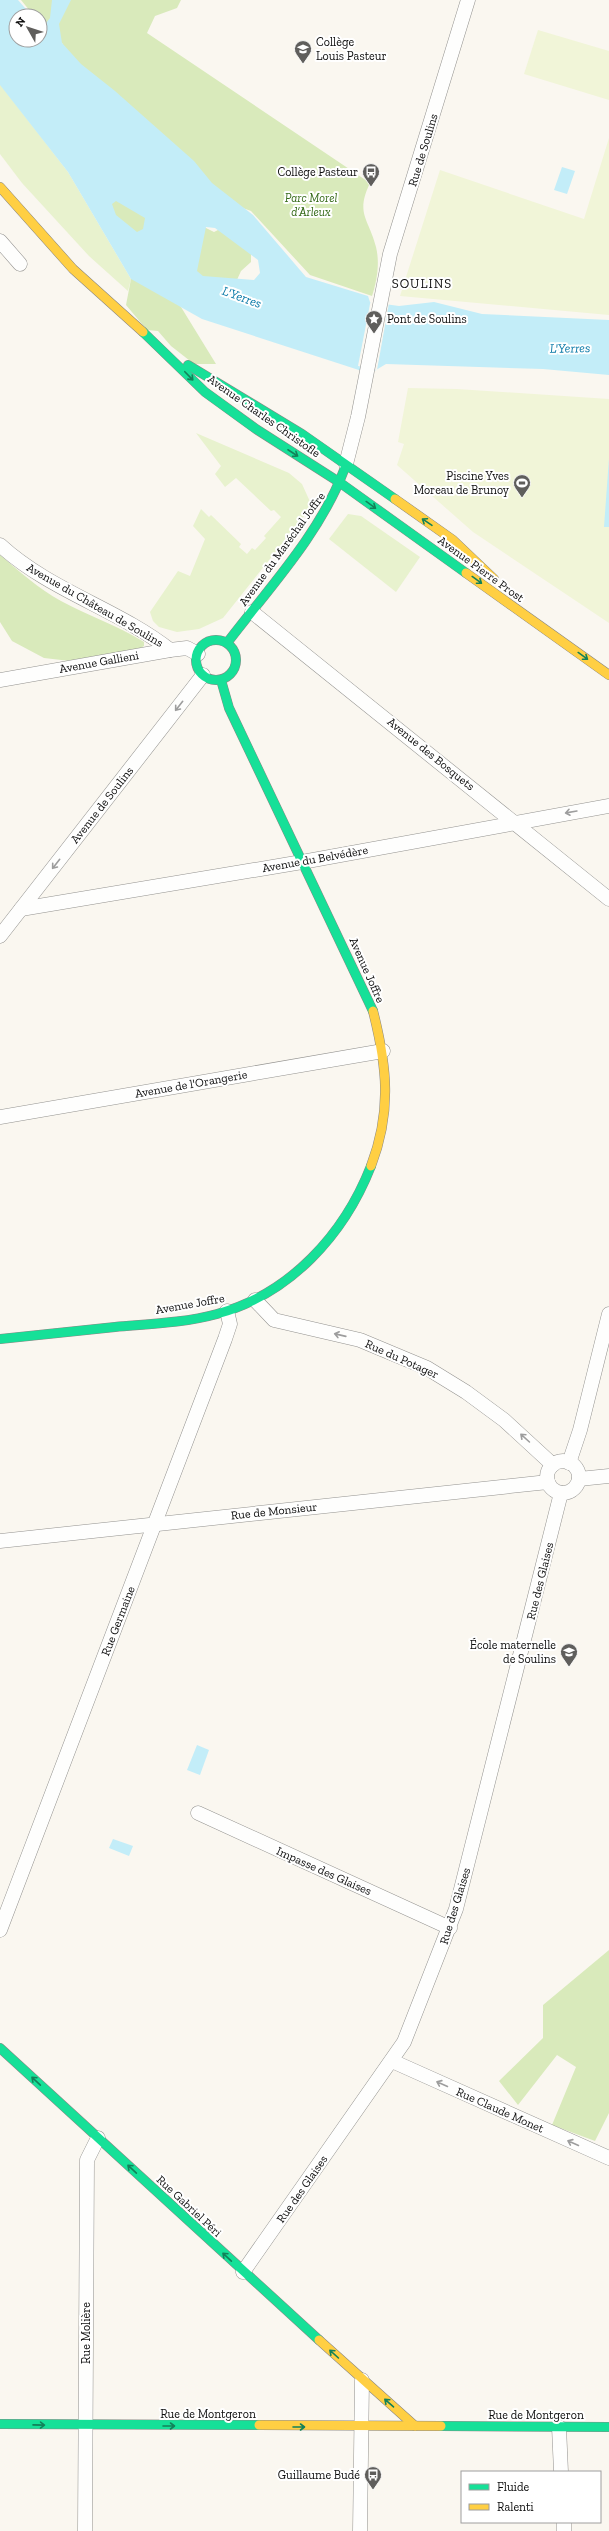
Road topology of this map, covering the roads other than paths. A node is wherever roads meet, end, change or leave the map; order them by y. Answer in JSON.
{"nodes":[{"id":1,"x":468,"y":0,"type":"edge"},
{"id":2,"x":0,"y":187,"type":"edge"},
{"id":3,"x":0,"y":241,"type":"edge"},
{"id":4,"x":20,"y":264,"type":"dead end"},
{"id":5,"x":161,"y":348,"type":"junction"},
{"id":6,"x":346,"y":464,"type":"junction"},
{"id":7,"x":339,"y":482,"type":"junction"},
{"id":8,"x":0,"y":545,"type":"edge"},
{"id":9,"x":500,"y":584,"type":"dead end"},
{"id":10,"x":252,"y":612,"type":"junction"},
{"id":11,"x":227,"y":643,"type":"junction"},
{"id":12,"x":170,"y":650,"type":"junction"},
{"id":13,"x":198,"y":654,"type":"junction"},
{"id":14,"x":203,"y":675,"type":"junction"},
{"id":15,"x":609,"y":675,"type":"edge"},
{"id":16,"x":0,"y":680,"type":"edge"},
{"id":17,"x":221,"y":680,"type":"junction"},
{"id":18,"x":609,"y":806,"type":"edge"},
{"id":19,"x":516,"y":822,"type":"junction"},
{"id":20,"x":302,"y":862,"type":"junction"},
{"id":21,"x":609,"y":898,"type":"edge"},
{"id":22,"x":21,"y":909,"type":"junction"},
{"id":23,"x":5,"y":919,"type":"edge"},
{"id":24,"x":0,"y":936,"type":"edge"},
{"id":25,"x":383,"y":1051,"type":"junction"},
{"id":26,"x":0,"y":1118,"type":"edge"},
{"id":27,"x":255,"y":1300,"type":"junction"},
{"id":28,"x":227,"y":1311,"type":"junction"},
{"id":29,"x":609,"y":1314,"type":"edge"},
{"id":30,"x":0,"y":1339,"type":"edge"},
{"id":31,"x":569,"y":1463,"type":"junction"},
{"id":32,"x":553,"y":1465,"type":"junction"},
{"id":33,"x":609,"y":1476,"type":"edge"},
{"id":34,"x":579,"y":1479,"type":"junction"},
{"id":35,"x":548,"y":1482,"type":"junction"},
{"id":36,"x":561,"y":1493,"type":"junction"},
{"id":37,"x":155,"y":1524,"type":"junction"},
{"id":38,"x":0,"y":1541,"type":"edge"},
{"id":39,"x":198,"y":1813,"type":"dead end"},
{"id":40,"x":450,"y":1928,"type":"junction"},
{"id":41,"x":0,"y":1930,"type":"edge"},
{"id":42,"x":0,"y":2048,"type":"edge"},
{"id":43,"x":392,"y":2061,"type":"junction"},
{"id":44,"x":98,"y":2138,"type":"junction"},
{"id":45,"x":609,"y":2158,"type":"edge"},
{"id":46,"x":243,"y":2272,"type":"junction"},
{"id":47,"x":362,"y":2380,"type":"junction"},
{"id":48,"x":0,"y":2424,"type":"edge"},
{"id":49,"x":86,"y":2425,"type":"junction"},
{"id":50,"x":415,"y":2426,"type":"junction"},
{"id":51,"x":609,"y":2426,"type":"edge"},
{"id":52,"x":363,"y":2427,"type":"junction"},
{"id":53,"x":559,"y":2427,"type":"junction"},
{"id":54,"x":561,"y":2471,"type":"edge"},
{"id":55,"x":85,"y":2531,"type":"edge"},
{"id":56,"x":360,"y":2531,"type":"edge"}],
"edges":[{"from":1,"to":6,"type":"street","name":"Rue de Soulins"},
{"from":2,"to":5,"type":"street","name":"Avenue Charles Christofle"},
{"from":3,"to":4,"type":"street"},
{"from":5,"to":6,"type":"street","name":"Avenue Charles Christofle"},
{"from":5,"to":7,"type":"street","name":"Avenue Charles Christofle","one_way":true},
{"from":6,"to":7,"type":"street","name":"Avenue du Maréchal Joffre"},
{"from":9,"to":6,"type":"street","name":"Avenue Pierre Prost","one_way":true},
{"from":7,"to":10,"type":"street","name":"Avenue du Maréchal Joffre"},
{"from":7,"to":15,"type":"street","name":"Avenue Pierre Prost","one_way":true},
{"from":8,"to":12,"type":"street","name":"Avenue du Château de Soulins"},
{"from":10,"to":11,"type":"street","name":"Avenue du Maréchal Joffre"},
{"from":10,"to":19,"type":"street","name":"Avenue des Bosquets"},
{"from":11,"to":13,"type":"street"},
{"from":11,"to":17,"type":"street"},
{"from":12,"to":13,"type":"street","name":"Avenue Gallieni"},
{"from":12,"to":16,"type":"street","name":"Avenue Gallieni"},
{"from":13,"to":14,"type":"street"},
{"from":14,"to":17,"type":"street"},
{"from":14,"to":22,"type":"street","name":"Avenue de Soulins","one_way":true},
{"from":17,"to":20,"type":"street","name":"Avenue Joffre"},
{"from":18,"to":19,"type":"street","name":"Avenue du Belvédère","one_way":true},
{"from":19,"to":20,"type":"street","name":"Avenue du Belvédère"},
{"from":19,"to":21,"type":"street","name":"Avenue des Bosquets"},
{"from":20,"to":22,"type":"street","name":"Avenue du Belvédère"},
{"from":20,"to":25,"type":"street","name":"Avenue Joffre"},
{"from":22,"to":23,"type":"street","name":"Avenue de Soulins"},
{"from":23,"to":24,"type":"street","name":"Avenue de Soulins"},
{"from":25,"to":26,"type":"street","name":"Avenue de l'Orangerie"},
{"from":25,"to":27,"type":"street","name":"Avenue Joffre"},
{"from":27,"to":28,"type":"street","name":"Avenue Joffre"},
{"from":32,"to":27,"type":"street","name":"Rue du Potager","one_way":true},
{"from":28,"to":30,"type":"street","name":"Avenue Joffre"},
{"from":28,"to":37,"type":"street","name":"Rue Germaine"},
{"from":29,"to":31,"type":"street"},
{"from":31,"to":32,"type":"street"},
{"from":31,"to":34,"type":"street"},
{"from":32,"to":35,"type":"street"},
{"from":33,"to":34,"type":"street"},
{"from":34,"to":36,"type":"street"},
{"from":35,"to":36,"type":"street"},
{"from":35,"to":37,"type":"street","name":"Rue de Monsieur"},
{"from":36,"to":40,"type":"street","name":"Rue des Glaises"},
{"from":37,"to":38,"type":"street","name":"Rue de Monsieur"},
{"from":37,"to":41,"type":"street","name":"Rue Germaine"},
{"from":39,"to":40,"type":"street","name":"Impasse des Glaises"},
{"from":40,"to":43,"type":"street","name":"Rue des Glaises"},
{"from":44,"to":42,"type":"street","name":"Rue Gabriel Péri","one_way":true},
{"from":45,"to":43,"type":"street","name":"Rue Claude Monet","one_way":true},
{"from":43,"to":46,"type":"street","name":"Rue des Glaises"},
{"from":46,"to":44,"type":"street","name":"Rue Gabriel Péri","one_way":true},
{"from":44,"to":49,"type":"street","name":"Rue Molière"},
{"from":47,"to":46,"type":"street","name":"Rue Gabriel Péri","one_way":true},
{"from":50,"to":47,"type":"street","one_way":true},
{"from":47,"to":52,"type":"street"},
{"from":48,"to":49,"type":"street","name":"Rue de Montgeron","one_way":true},
{"from":49,"to":52,"type":"street","name":"Rue de Montgeron","one_way":true},
{"from":49,"to":55,"type":"street","name":"Rue Molière"},
{"from":50,"to":52,"type":"street","name":"Rue de Montgeron"},
{"from":50,"to":53,"type":"street","name":"Rue de Montgeron"},
{"from":51,"to":53,"type":"street","name":"Rue de Montgeron"},
{"from":52,"to":56,"type":"street"},
{"from":53,"to":54,"type":"street"}]}
